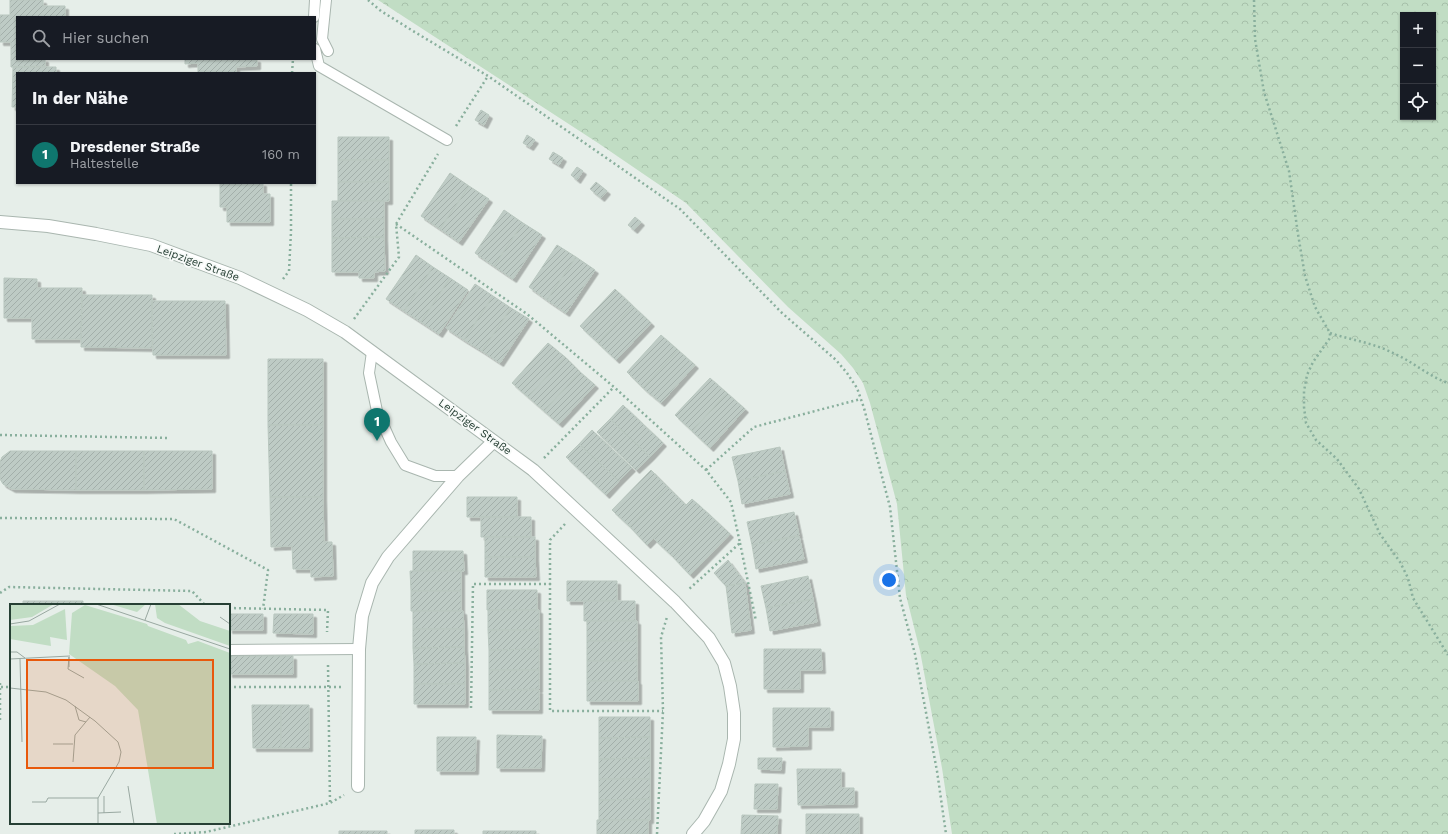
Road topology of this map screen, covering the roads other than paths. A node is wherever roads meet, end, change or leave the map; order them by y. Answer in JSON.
{"nodes":[{"id":1,"x":315,"y":0,"type":"edge"},
{"id":2,"x":326,"y":0,"type":"edge"},
{"id":3,"x":314,"y":16,"type":"edge"},
{"id":4,"x":328,"y":51,"type":"dead end"},
{"id":5,"x":316,"y":55,"type":"edge"},
{"id":6,"x":447,"y":140,"type":"road end"},
{"id":7,"x":0,"y":222,"type":"edge"},
{"id":8,"x":372,"y":352,"type":"junction"},
{"id":9,"x":493,"y":442,"type":"junction"},
{"id":10,"x":458,"y":476,"type":"junction"},
{"id":11,"x":359,"y":649,"type":"junction"},
{"id":12,"x":230,"y":650,"type":"edge"},
{"id":13,"x":358,"y":786,"type":"road end"},
{"id":14,"x":693,"y":834,"type":"edge"}],
"edges":[{"from":1,"to":3,"type":"lane"},
{"from":2,"to":4,"type":"lane"},
{"from":5,"to":6,"type":"lane"},
{"from":7,"to":8,"type":"street","name":"Leipziger Straße"},
{"from":8,"to":9,"type":"street","name":"Leipziger Straße"},
{"from":8,"to":10,"type":"lane"},
{"from":9,"to":10,"type":"street"},
{"from":9,"to":14,"type":"street","name":"Leipziger Straße"},
{"from":10,"to":11,"type":"street"},
{"from":11,"to":12,"type":"lane"},
{"from":11,"to":13,"type":"street"}]}
